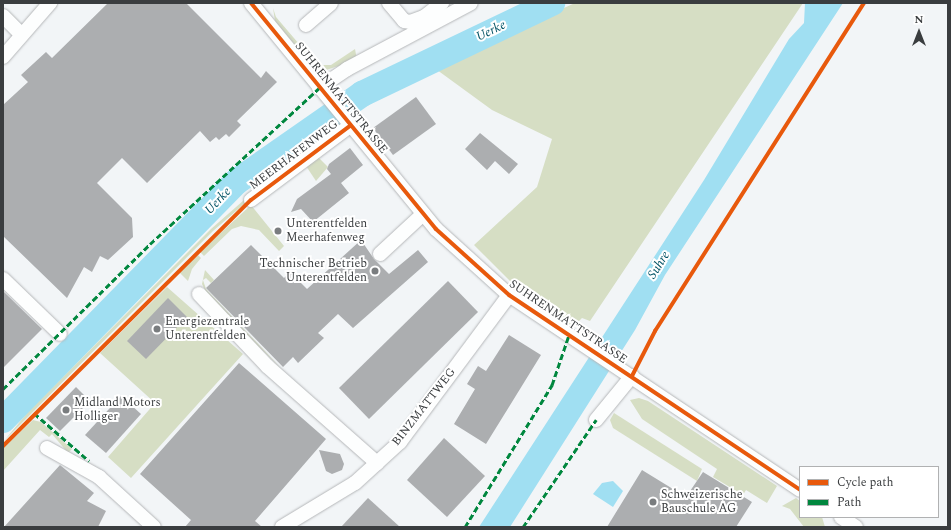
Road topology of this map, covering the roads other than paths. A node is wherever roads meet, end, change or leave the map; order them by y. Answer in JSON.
{"nodes":[{"id":1,"x":50,"y":3,"type":"edge"},
{"id":2,"x":251,"y":3,"type":"edge"},
{"id":3,"x":331,"y":3,"type":"edge"},
{"id":4,"x":389,"y":3,"type":"edge"},
{"id":5,"x":442,"y":3,"type":"edge"},
{"id":6,"x":471,"y":3,"type":"edge"},
{"id":7,"x":3,"y":16,"type":"edge"},
{"id":8,"x":306,"y":25,"type":"dead end"},
{"id":9,"x":21,"y":34,"type":"junction"},
{"id":10,"x":3,"y":57,"type":"edge"},
{"id":11,"x":321,"y":90,"type":"junction"},
{"id":12,"x":348,"y":123,"type":"junction"},
{"id":13,"x":250,"y":200,"type":"dead end"},
{"id":14,"x":423,"y":214,"type":"junction"},
{"id":15,"x":380,"y":254,"type":"dead end"},
{"id":16,"x":3,"y":279,"type":"edge"},
{"id":17,"x":199,"y":294,"type":"dead end"},
{"id":18,"x":509,"y":295,"type":"junction"},
{"id":19,"x":60,"y":334,"type":"dead end"},
{"id":20,"x":627,"y":373,"type":"junction"},
{"id":21,"x":596,"y":420,"type":"dead end"},
{"id":22,"x":47,"y":448,"type":"dead end"},
{"id":23,"x":377,"y":463,"type":"junction"},
{"id":24,"x":799,"y":489,"type":"edge"},
{"id":25,"x":842,"y":518,"type":"edge"},
{"id":26,"x":154,"y":527,"type":"edge"},
{"id":27,"x":282,"y":527,"type":"edge"},
{"id":28,"x":856,"y":527,"type":"edge"}],
"edges":[{"from":1,"to":9,"type":"street"},
{"from":2,"to":11,"type":"street","name":"SUHRENMATTSTRASSE"},
{"from":3,"to":8,"type":"street"},
{"from":4,"to":5,"type":"street"},
{"from":6,"to":11,"type":"street"},
{"from":7,"to":9,"type":"street"},
{"from":9,"to":10,"type":"street"},
{"from":11,"to":12,"type":"street","name":"SUHRENMATTSTRASSE"},
{"from":12,"to":13,"type":"street","name":"MEERHAFENWEG"},
{"from":12,"to":14,"type":"street","name":"SUHRENMATTSTRASSE"},
{"from":14,"to":15,"type":"street"},
{"from":14,"to":18,"type":"street","name":"SUHRENMATTSTRASSE"},
{"from":16,"to":19,"type":"street"},
{"from":17,"to":23,"type":"street"},
{"from":18,"to":20,"type":"street","name":"SUHRENMATTSTRASSE"},
{"from":18,"to":23,"type":"street","name":"BINZMATTWEG"},
{"from":20,"to":21,"type":"street"},
{"from":20,"to":24,"type":"street","name":"SUHRENMATTSTRASSE"},
{"from":22,"to":26,"type":"street"},
{"from":23,"to":27,"type":"street","name":"BINZMATTWEG"},
{"from":25,"to":28,"type":"street"}]}
